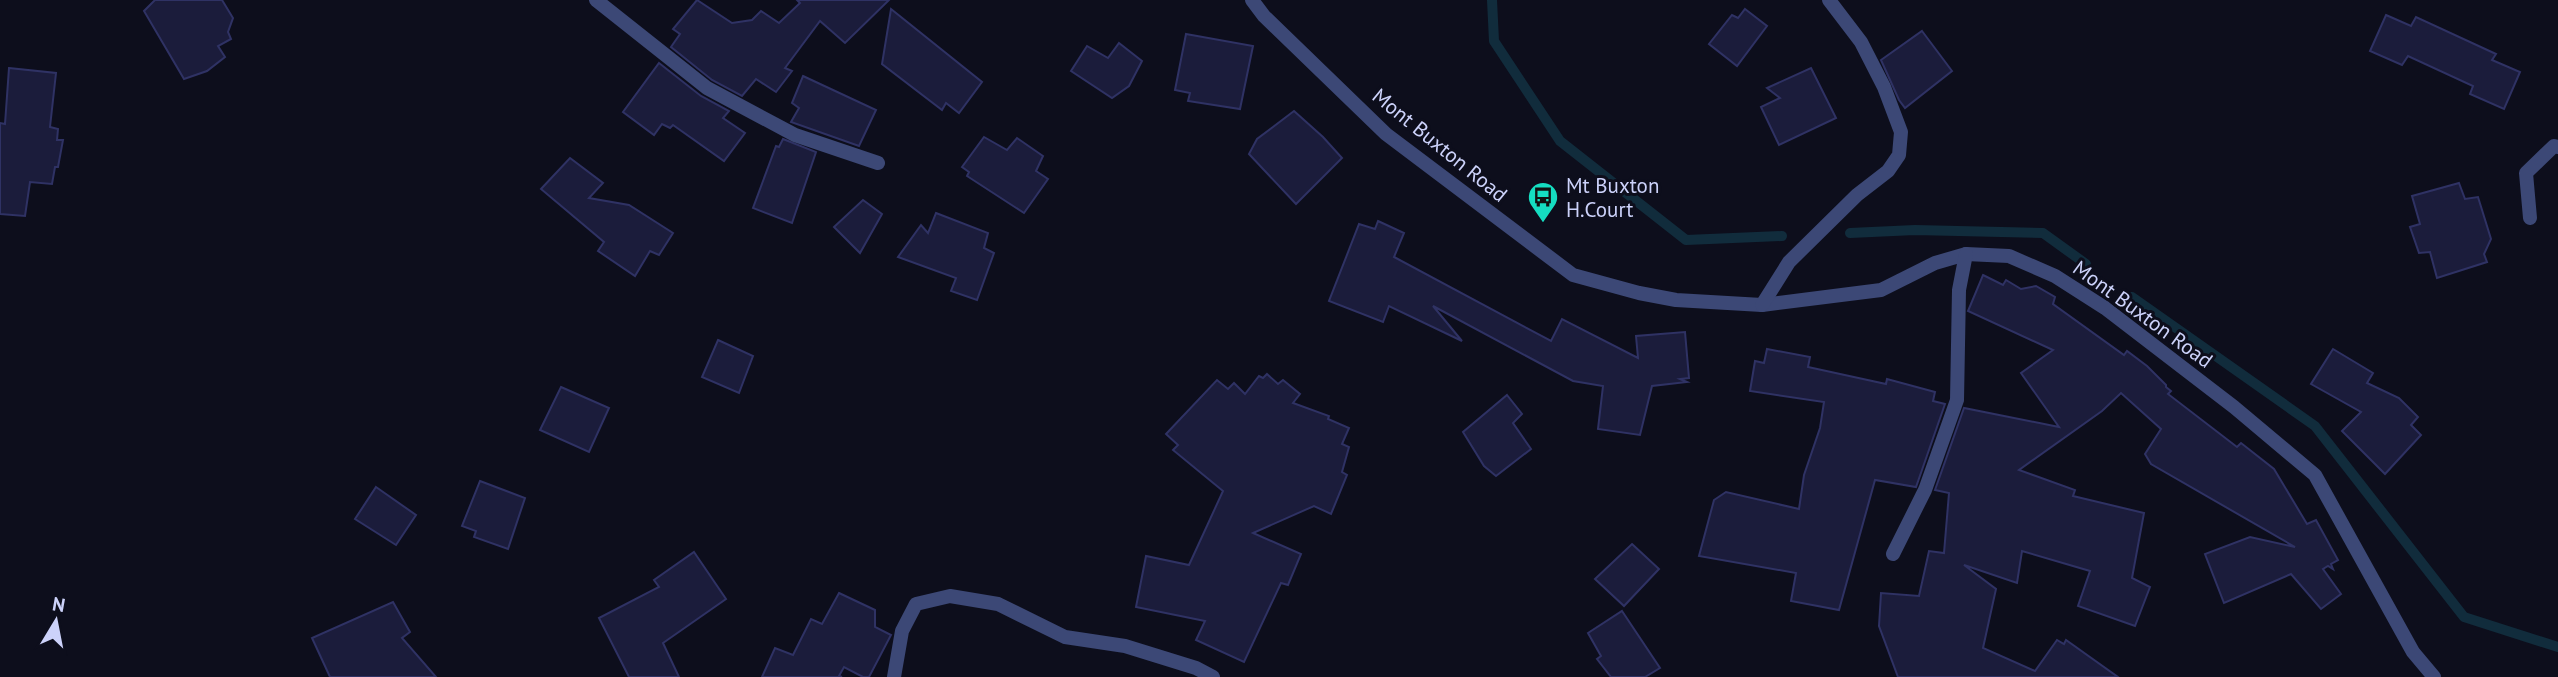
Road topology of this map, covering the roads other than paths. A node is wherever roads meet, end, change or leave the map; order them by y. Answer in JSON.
{"nodes":[{"id":1,"x":596,"y":0,"type":"edge"},
{"id":2,"x":1252,"y":0,"type":"edge"},
{"id":3,"x":1829,"y":0,"type":"edge"},
{"id":4,"x":2558,"y":147,"type":"edge"},
{"id":5,"x":878,"y":163,"type":"dead end"},
{"id":6,"x":2530,"y":218,"type":"dead end"},
{"id":7,"x":1966,"y":254,"type":"junction"},
{"id":8,"x":1762,"y":305,"type":"junction"},
{"id":9,"x":1893,"y":554,"type":"dead end"},
{"id":10,"x":894,"y":677,"type":"edge"},
{"id":11,"x":1213,"y":677,"type":"edge"},
{"id":12,"x":2434,"y":677,"type":"edge"}],
"edges":[{"from":1,"to":5,"type":"street"},
{"from":2,"to":8,"type":"street","name":"Mont Buxton Road"},
{"from":3,"to":8,"type":"street"},
{"from":4,"to":6,"type":"street"},
{"from":7,"to":8,"type":"street","name":"Mont Buxton Road"},
{"from":7,"to":9,"type":"street"},
{"from":7,"to":12,"type":"street","name":"Mont Buxton Road"},
{"from":10,"to":11,"type":"street"}]}
